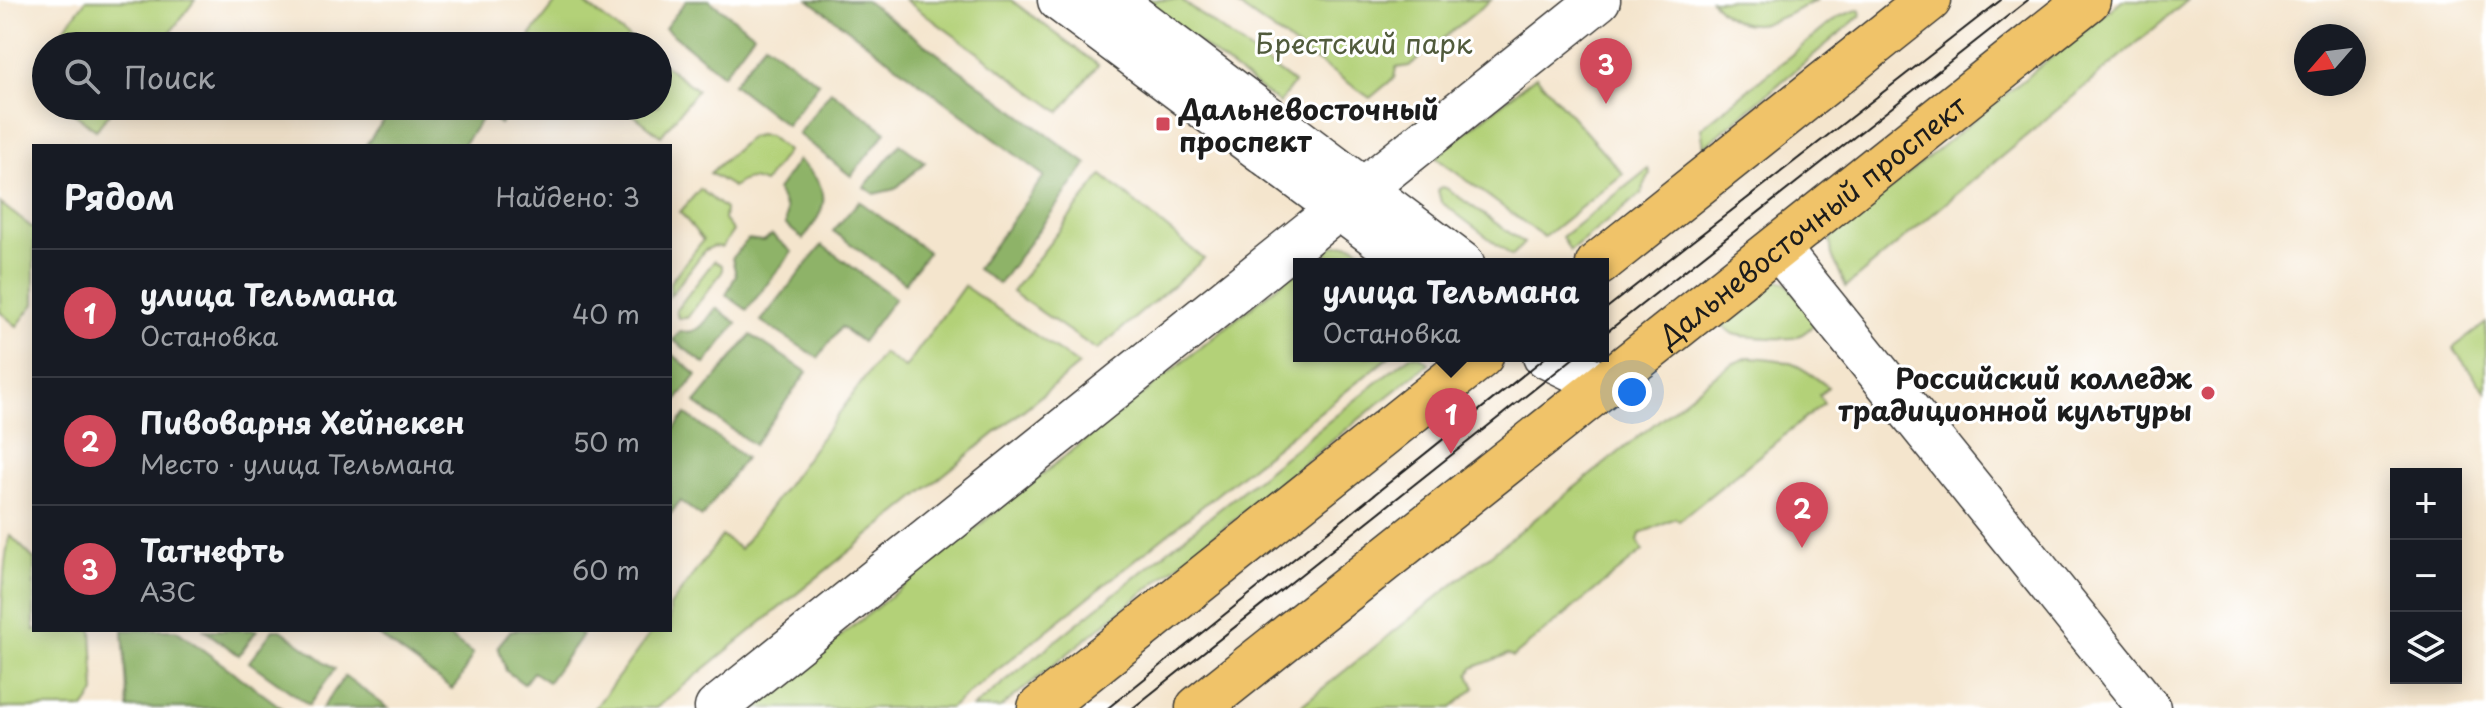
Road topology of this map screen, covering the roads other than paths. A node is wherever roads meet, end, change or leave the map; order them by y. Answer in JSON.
{"nodes":[{"id":1,"x":1059,"y":0,"type":"edge"},
{"id":2,"x":1113,"y":0,"type":"edge"},
{"id":3,"x":1599,"y":0,"type":"edge"},
{"id":4,"x":1929,"y":0,"type":"edge"},
{"id":5,"x":2088,"y":0,"type":"edge"},
{"id":6,"x":1351,"y":198,"type":"junction"},
{"id":7,"x":1778,"y":248,"type":"junction"},
{"id":8,"x":1407,"y":258,"type":"edge"},
{"id":9,"x":1453,"y":258,"type":"edge"},
{"id":10,"x":1606,"y":258,"type":"edge"},
{"id":11,"x":1609,"y":357,"type":"edge"},
{"id":12,"x":1473,"y":362,"type":"edge"},
{"id":13,"x":1563,"y":362,"type":"edge"},
{"id":14,"x":1589,"y":370,"type":"edge"},
{"id":15,"x":716,"y":708,"type":"edge"},
{"id":16,"x":1040,"y":708,"type":"edge"},
{"id":17,"x":1198,"y":708,"type":"edge"},
{"id":18,"x":2149,"y":708,"type":"edge"}],
"edges":[{"from":1,"to":6,"type":"street"},
{"from":2,"to":6,"type":"street"},
{"from":3,"to":6,"type":"street"},
{"from":4,"to":10,"type":"main road"},
{"from":5,"to":7,"type":"main road","name":"Дальневосточный проспект"},
{"from":6,"to":8,"type":"street"},
{"from":6,"to":9,"type":"street"},
{"from":6,"to":15,"type":"street"},
{"from":7,"to":11,"type":"main road","name":"Дальневосточный проспект"},
{"from":7,"to":18,"type":"street"},
{"from":12,"to":16,"type":"main road"},
{"from":13,"to":14,"type":"street"},
{"from":14,"to":17,"type":"main road","name":"Дальневосточный проспект"}]}
